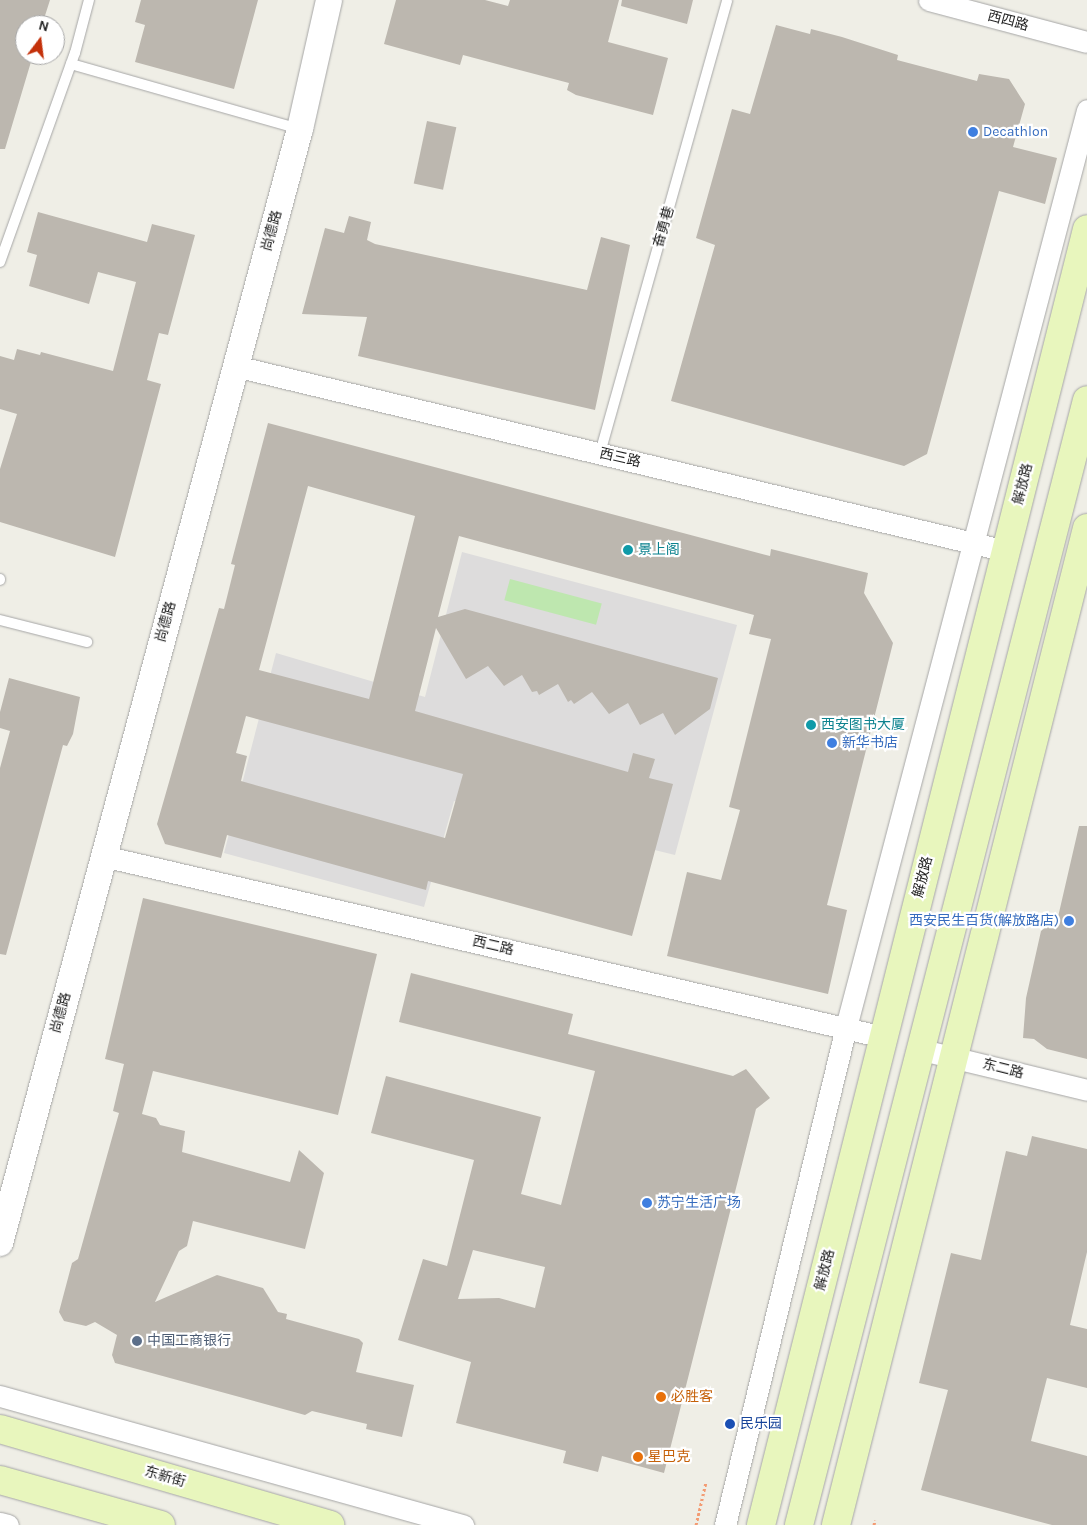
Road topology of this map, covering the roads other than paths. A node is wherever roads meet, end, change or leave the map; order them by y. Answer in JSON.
{"nodes":[{"id":1,"x":88,"y":0,"type":"edge"},
{"id":2,"x":329,"y":0,"type":"edge"},
{"id":3,"x":727,"y":0,"type":"edge"},
{"id":4,"x":929,"y":0,"type":"edge"},
{"id":5,"x":1087,"y":42,"type":"edge"},
{"id":6,"x":71,"y":64,"type":"junction"},
{"id":7,"x":1087,"y":110,"type":"edge"},
{"id":8,"x":300,"y":129,"type":"junction"},
{"id":9,"x":1087,"y":229,"type":"edge"},
{"id":10,"x":0,"y":262,"type":"edge"},
{"id":11,"x":235,"y":366,"type":"junction"},
{"id":12,"x":1087,"y":400,"type":"edge"},
{"id":13,"x":600,"y":453,"type":"junction"},
{"id":14,"x":1087,"y":528,"type":"edge"},
{"id":15,"x":976,"y":544,"type":"junction"},
{"id":16,"x":1006,"y":551,"type":"junction"},
{"id":17,"x":1051,"y":552,"type":"junction"},
{"id":18,"x":1083,"y":559,"type":"edge"},
{"id":19,"x":0,"y":620,"type":"edge"},
{"id":20,"x":87,"y":642,"type":"dead end"},
{"id":21,"x":103,"y":856,"type":"junction"},
{"id":22,"x":846,"y":1027,"type":"junction"},
{"id":23,"x":883,"y":1037,"type":"junction"},
{"id":24,"x":918,"y":1049,"type":"junction"},
{"id":25,"x":953,"y":1057,"type":"junction"},
{"id":26,"x":1087,"y":1090,"type":"edge"},
{"id":27,"x":0,"y":1242,"type":"edge"},
{"id":28,"x":0,"y":1396,"type":"edge"},
{"id":29,"x":0,"y":1429,"type":"edge"},
{"id":30,"x":0,"y":1480,"type":"edge"},
{"id":31,"x":0,"y":1523,"type":"edge"},
{"id":32,"x":8,"y":1525,"type":"edge"},
{"id":33,"x":161,"y":1525,"type":"edge"},
{"id":34,"x":330,"y":1525,"type":"edge"},
{"id":35,"x":463,"y":1525,"type":"edge"},
{"id":36,"x":725,"y":1525,"type":"edge"},
{"id":37,"x":761,"y":1525,"type":"edge"},
{"id":38,"x":799,"y":1525,"type":"edge"},
{"id":39,"x":836,"y":1525,"type":"edge"}],
"edges":[{"from":1,"to":6,"type":"lane"},
{"from":2,"to":8,"type":"street","name":"尚德路"},
{"from":3,"to":13,"type":"lane","name":"奋勇巷"},
{"from":4,"to":5,"type":"street","name":"西四路"},
{"from":6,"to":8,"type":"lane"},
{"from":6,"to":10,"type":"lane"},
{"from":7,"to":15,"type":"street"},
{"from":8,"to":11,"type":"street","name":"尚德路"},
{"from":9,"to":16,"type":"main road","name":"解放路"},
{"from":11,"to":13,"type":"street","name":"西三路"},
{"from":11,"to":21,"type":"street","name":"尚德路"},
{"from":12,"to":17,"type":"main road"},
{"from":13,"to":15,"type":"street","name":"西三路"},
{"from":14,"to":18,"type":"main road"},
{"from":15,"to":16,"type":"street","name":"西三路"},
{"from":15,"to":22,"type":"street"},
{"from":16,"to":23,"type":"main road","name":"解放路"},
{"from":17,"to":18,"type":"street"},
{"from":17,"to":24,"type":"main road"},
{"from":18,"to":25,"type":"main road"},
{"from":19,"to":20,"type":"lane"},
{"from":21,"to":22,"type":"street","name":"西二路"},
{"from":21,"to":27,"type":"street","name":"尚德路"},
{"from":22,"to":23,"type":"street","name":"西二路"},
{"from":22,"to":36,"type":"street"},
{"from":23,"to":37,"type":"main road","name":"解放路"},
{"from":24,"to":25,"type":"street","name":"东二路"},
{"from":24,"to":38,"type":"main road"},
{"from":25,"to":26,"type":"street","name":"东二路"},
{"from":25,"to":39,"type":"main road"},
{"from":28,"to":35,"type":"street"},
{"from":29,"to":34,"type":"main road","name":"东新街"},
{"from":30,"to":33,"type":"main road"},
{"from":31,"to":32,"type":"street"}]}
